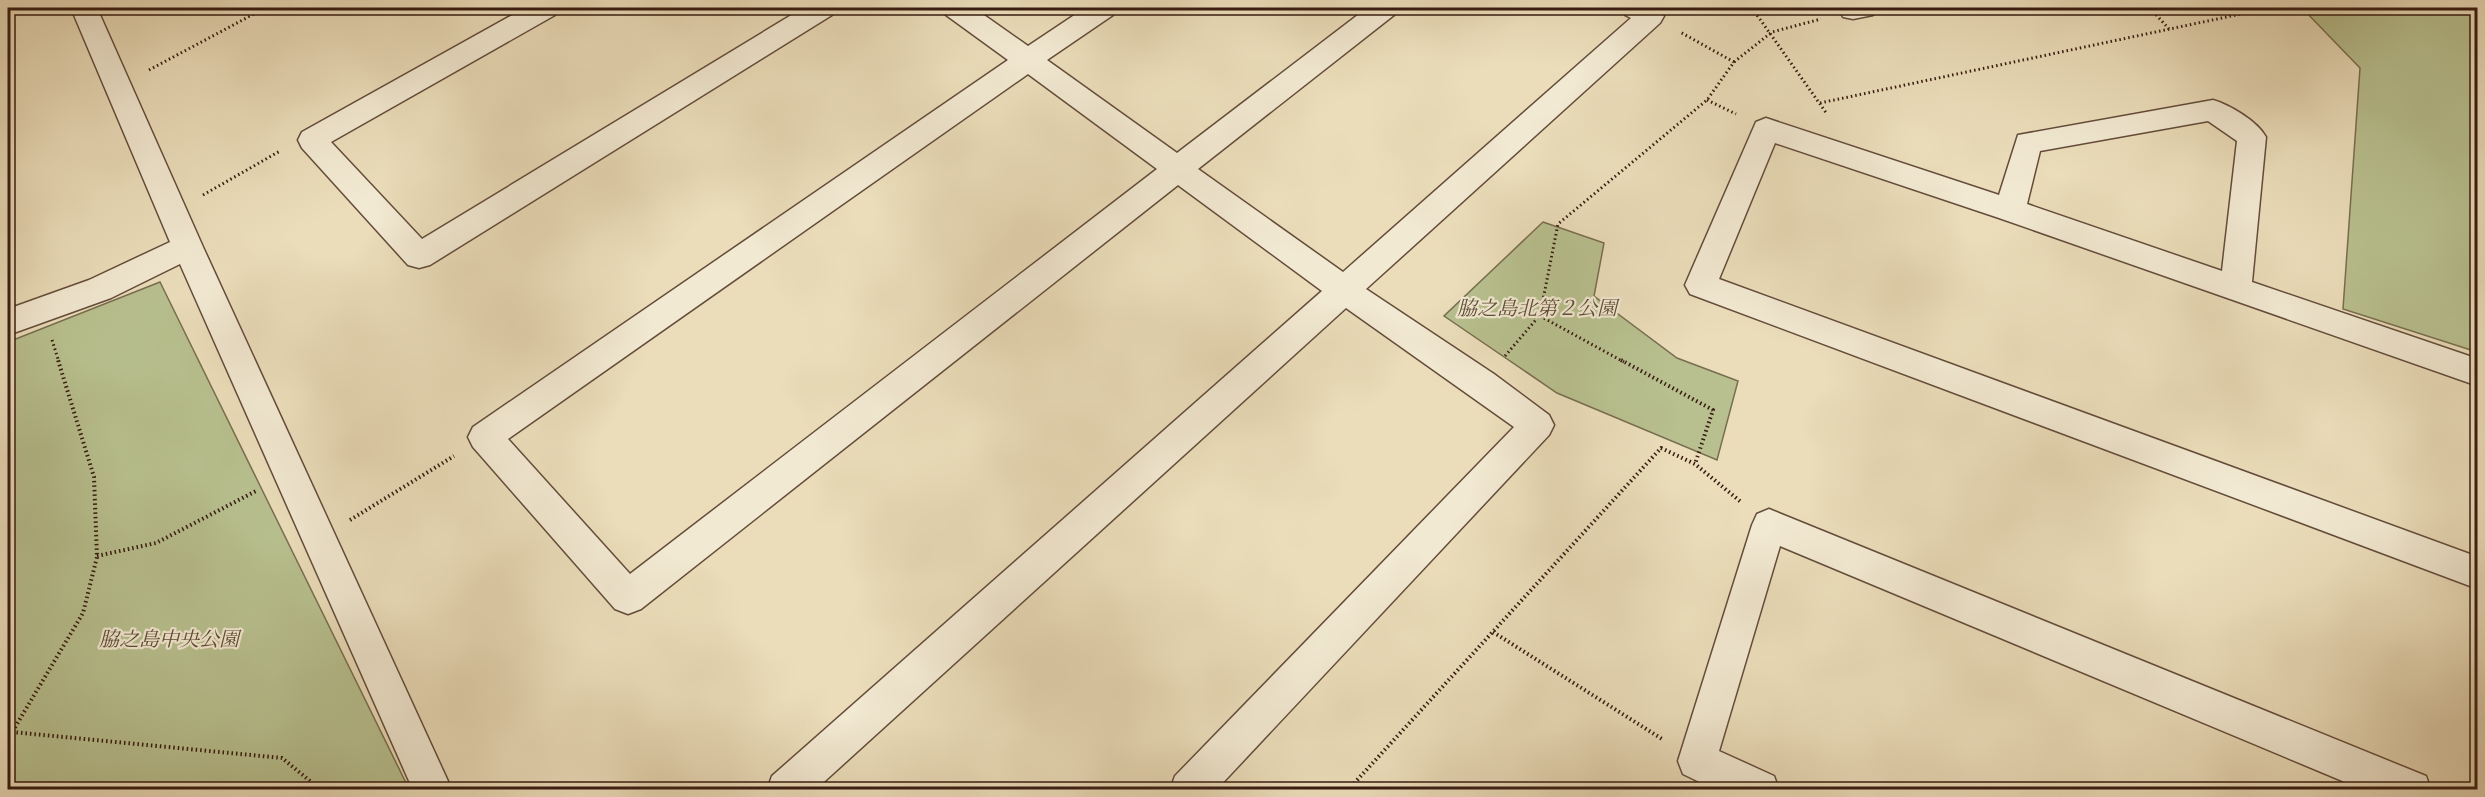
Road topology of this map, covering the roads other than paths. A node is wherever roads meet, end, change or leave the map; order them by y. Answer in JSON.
{"nodes":[{"id":1,"x":84,"y":8,"type":"edge"},
{"id":2,"x":545,"y":8,"type":"edge"},
{"id":3,"x":822,"y":8,"type":"edge"},
{"id":4,"x":956,"y":8,"type":"edge"},
{"id":5,"x":1103,"y":8,"type":"edge"},
{"id":6,"x":1384,"y":8,"type":"edge"},
{"id":7,"x":1642,"y":12,"type":"edge"},
{"id":8,"x":1029,"y":60,"type":"junction"},
{"id":9,"x":1178,"y":168,"type":"junction"},
{"id":10,"x":2010,"y":210,"type":"junction"},
{"id":11,"x":188,"y":247,"type":"junction"},
{"id":12,"x":1344,"y":290,"type":"junction"},
{"id":13,"x":2236,"y":290,"type":"junction"},
{"id":14,"x":8,"y":322,"type":"edge"},
{"id":15,"x":2478,"y":373,"type":"edge"},
{"id":16,"x":2478,"y":573,"type":"edge"},
{"id":17,"x":433,"y":789,"type":"edge"},
{"id":18,"x":786,"y":789,"type":"edge"},
{"id":19,"x":1189,"y":789,"type":"edge"},
{"id":20,"x":1760,"y":789,"type":"edge"},
{"id":21,"x":2412,"y":789,"type":"edge"}],
"edges":[{"from":1,"to":11,"type":"street"},
{"from":2,"to":3,"type":"street"},
{"from":4,"to":8,"type":"street"},
{"from":5,"to":8,"type":"street"},
{"from":6,"to":9,"type":"street"},
{"from":7,"to":12,"type":"street"},
{"from":8,"to":9,"type":"street"},
{"from":8,"to":9,"type":"street"},
{"from":9,"to":12,"type":"street"},
{"from":10,"to":13,"type":"street"},
{"from":10,"to":13,"type":"street"},
{"from":10,"to":16,"type":"street"},
{"from":11,"to":14,"type":"street"},
{"from":11,"to":17,"type":"street"},
{"from":12,"to":18,"type":"street"},
{"from":12,"to":19,"type":"street"},
{"from":13,"to":15,"type":"street"},
{"from":20,"to":21,"type":"street"}]}
